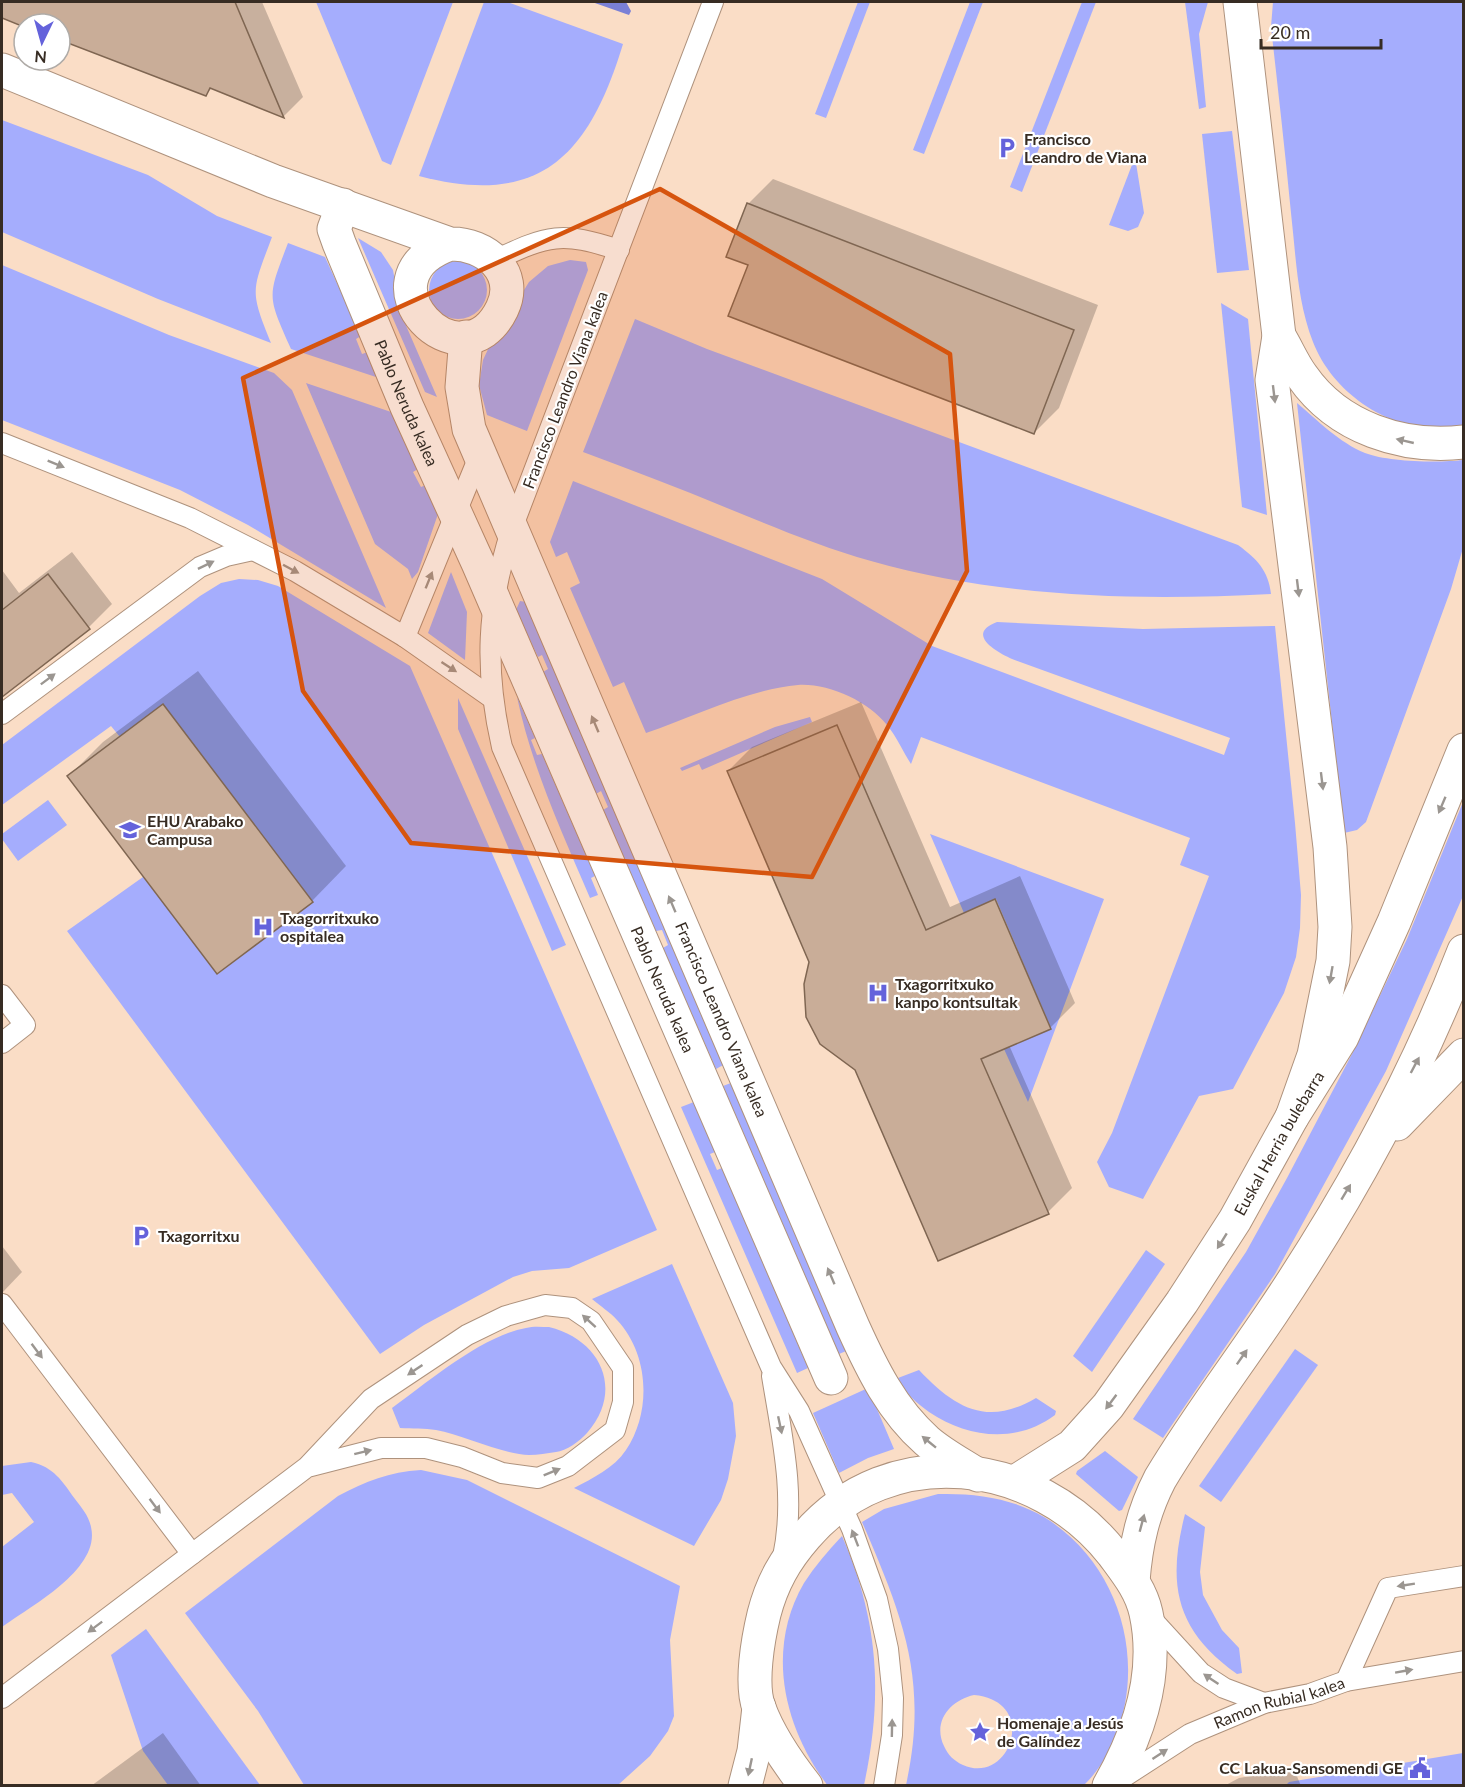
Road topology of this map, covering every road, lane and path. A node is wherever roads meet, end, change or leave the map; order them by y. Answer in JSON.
{"nodes":[{"id":1,"x":713,"y":2,"type":"edge"},
{"id":2,"x":1243,"y":6,"type":"edge"},
{"id":3,"x":2,"y":70,"type":"edge"},
{"id":4,"x":343,"y":206,"type":"junction"},
{"id":5,"x":376,"y":218,"type":"junction"},
{"id":6,"x":450,"y":244,"type":"junction"},
{"id":7,"x":619,"y":250,"type":"junction"},
{"id":8,"x":495,"y":260,"type":"junction"},
{"id":9,"x":412,"y":282,"type":"junction"},
{"id":10,"x":1279,"y":336,"type":"junction"},
{"id":11,"x":466,"y":337,"type":"junction"},
{"id":12,"x":1464,"y":442,"type":"edge"},
{"id":13,"x":2,"y":443,"type":"edge"},
{"id":14,"x":480,"y":454,"type":"junction"},
{"id":15,"x":456,"y":513,"type":"junction"},
{"id":16,"x":511,"y":531,"type":"junction"},
{"id":17,"x":254,"y":550,"type":"junction"},
{"id":18,"x":494,"y":600,"type":"junction"},
{"id":19,"x":405,"y":637,"type":"junction"},
{"id":20,"x":492,"y":698,"type":"junction"},
{"id":21,"x":2,"y":714,"type":"edge"},
{"id":22,"x":1464,"y":750,"type":"edge"},
{"id":23,"x":1464,"y":951,"type":"edge"},
{"id":24,"x":2,"y":995,"type":"edge"},
{"id":25,"x":2,"y":1043,"type":"edge"},
{"id":26,"x":1464,"y":1055,"type":"edge"},
{"id":27,"x":1292,"y":1117,"type":"junction"},
{"id":28,"x":1369,"y":1154,"type":"junction"},
{"id":29,"x":2,"y":1304,"type":"edge"},
{"id":30,"x":771,"y":1367,"type":"junction"},
{"id":31,"x":831,"y":1378,"type":"dead end"},
{"id":32,"x":306,"y":1467,"type":"junction"},
{"id":33,"x":978,"y":1475,"type":"junction"},
{"id":34,"x":1015,"y":1482,"type":"junction"},
{"id":35,"x":839,"y":1505,"type":"junction"},
{"id":36,"x":192,"y":1554,"type":"junction"},
{"id":37,"x":781,"y":1568,"type":"junction"},
{"id":38,"x":1464,"y":1576,"type":"edge"},
{"id":39,"x":1133,"y":1581,"type":"junction"},
{"id":40,"x":1146,"y":1613,"type":"junction"},
{"id":41,"x":1464,"y":1661,"type":"edge"},
{"id":42,"x":1347,"y":1681,"type":"junction"},
{"id":43,"x":2,"y":1698,"type":"edge"},
{"id":44,"x":1264,"y":1703,"type":"junction"},
{"id":45,"x":759,"y":1707,"type":"junction"},
{"id":46,"x":745,"y":1785,"type":"edge"},
{"id":47,"x":806,"y":1785,"type":"edge"},
{"id":48,"x":884,"y":1785,"type":"edge"},
{"id":49,"x":1110,"y":1785,"type":"edge"}],
"edges":[{"from":1,"to":7,"type":"lane","name":"Francisco Leandro Viana kalea"},
{"from":2,"to":10,"type":"main road"},
{"from":3,"to":4,"type":"main road"},
{"from":4,"to":5,"type":"main road"},
{"from":4,"to":15,"type":"main road","name":"Pablo Neruda kalea"},
{"from":5,"to":6,"type":"main road"},
{"from":5,"to":9,"type":"main road"},
{"from":6,"to":8,"type":"main road"},
{"from":6,"to":9,"type":"main road"},
{"from":7,"to":8,"type":"lane"},
{"from":7,"to":16,"type":"lane","name":"Francisco Leandro Viana kalea"},
{"from":8,"to":11,"type":"main road"},
{"from":9,"to":11,"type":"main road"},
{"from":12,"to":10,"type":"main road","one_way":true},
{"from":10,"to":27,"type":"main road","one_way":true},
{"from":11,"to":14,"type":"main road","name":"Francisco Leandro Viana kalea"},
{"from":13,"to":17,"type":"lane","one_way":true},
{"from":14,"to":15,"type":"lane"},
{"from":14,"to":16,"type":"main road","name":"Francisco Leandro Viana kalea"},
{"from":15,"to":18,"type":"main road","name":"Pablo Neruda kalea"},
{"from":19,"to":15,"type":"lane","one_way":true},
{"from":16,"to":18,"type":"lane","name":"Pablo Neruda kalea"},
{"from":33,"to":16,"type":"main road","name":"Francisco Leandro Viana kalea","one_way":true},
{"from":17,"to":19,"type":"lane","one_way":true},
{"from":21,"to":17,"type":"lane","one_way":true},
{"from":18,"to":20,"type":"lane","name":"Pablo Neruda kalea"},
{"from":18,"to":31,"type":"main road","name":"Pablo Neruda kalea"},
{"from":19,"to":20,"type":"lane","one_way":true},
{"from":20,"to":30,"type":"lane","name":"Pablo Neruda kalea"},
{"from":22,"to":27,"type":"main road","name":"Euskal Herria bulebarra","one_way":true},
{"from":28,"to":23,"type":"main road","one_way":true},
{"from":24,"to":25,"type":"lane"},
{"from":26,"to":28,"type":"main road"},
{"from":27,"to":34,"type":"main road","name":"Euskal Herria bulebarra","one_way":true},
{"from":39,"to":28,"type":"main road","one_way":true},
{"from":29,"to":36,"type":"lane","one_way":true},
{"from":30,"to":35,"type":"lane"},
{"from":30,"to":37,"type":"lane","one_way":true},
{"from":32,"to":32,"type":"lane","one_way":true},
{"from":32,"to":36,"type":"lane"},
{"from":33,"to":34,"type":"main road"},
{"from":33,"to":35,"type":"main road"},
{"from":34,"to":39,"type":"main road"},
{"from":35,"to":37,"type":"main road"},
{"from":48,"to":35,"type":"lane","one_way":true},
{"from":36,"to":43,"type":"lane","one_way":true},
{"from":37,"to":45,"type":"main road"},
{"from":38,"to":42,"type":"lane","one_way":true},
{"from":39,"to":40,"type":"main road"},
{"from":44,"to":40,"type":"lane","one_way":true},
{"from":40,"to":49,"type":"main road"},
{"from":42,"to":41,"type":"lane","name":"Ramon Rubial kalea","one_way":true},
{"from":42,"to":44,"type":"lane","name":"Ramon Rubial kalea"},
{"from":49,"to":44,"type":"lane","name":"Ramon Rubial kalea","one_way":true},
{"from":45,"to":46,"type":"main road","one_way":true},
{"from":45,"to":47,"type":"main road"}]}
